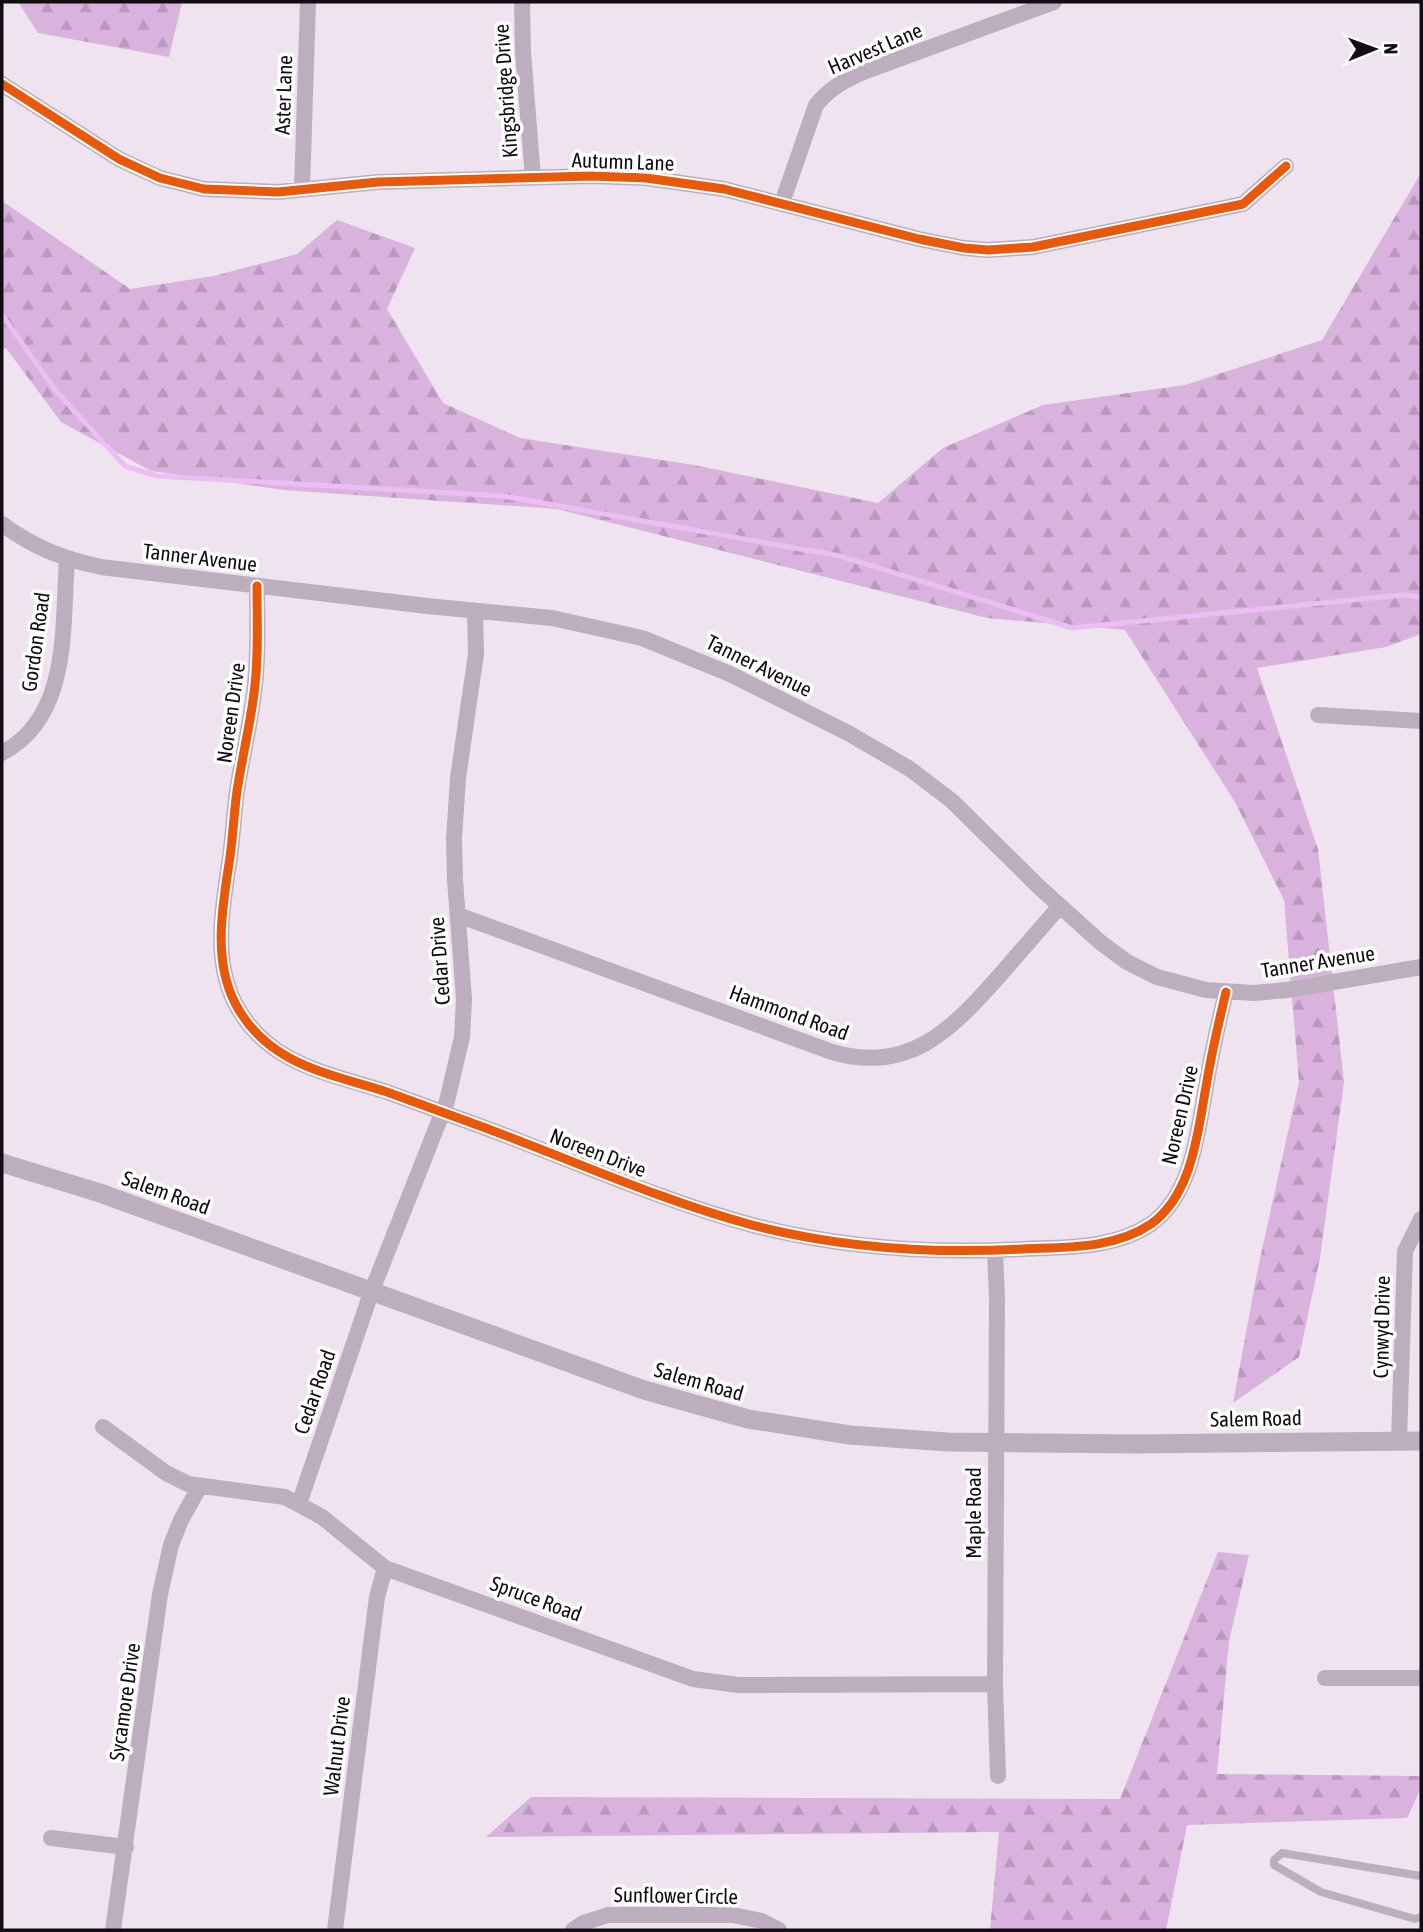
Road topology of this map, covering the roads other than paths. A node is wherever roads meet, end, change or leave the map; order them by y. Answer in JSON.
{"nodes":[{"id":1,"x":308,"y":2,"type":"edge"},
{"id":2,"x":522,"y":2,"type":"edge"},
{"id":3,"x":1054,"y":2,"type":"edge"},
{"id":4,"x":2,"y":84,"type":"edge"},
{"id":5,"x":1286,"y":166,"type":"dead end"},
{"id":6,"x":533,"y":178,"type":"junction"},
{"id":7,"x":302,"y":190,"type":"junction"},
{"id":8,"x":782,"y":203,"type":"junction"},
{"id":9,"x":2,"y":524,"type":"edge"},
{"id":10,"x":66,"y":559,"type":"junction"},
{"id":11,"x":257,"y":586,"type":"junction"},
{"id":12,"x":475,"y":611,"type":"junction"},
{"id":13,"x":1318,"y":715,"type":"dead end"},
{"id":14,"x":1421,"y":721,"type":"edge"},
{"id":15,"x":2,"y":753,"type":"edge"},
{"id":16,"x":1060,"y":906,"type":"junction"},
{"id":17,"x":458,"y":915,"type":"junction"},
{"id":18,"x":1421,"y":967,"type":"edge"},
{"id":19,"x":1226,"y":992,"type":"junction"},
{"id":20,"x":443,"y":1113,"type":"junction"},
{"id":21,"x":2,"y":1163,"type":"edge"},
{"id":22,"x":1421,"y":1219,"type":"edge"},
{"id":23,"x":995,"y":1251,"type":"junction"},
{"id":24,"x":371,"y":1293,"type":"junction"},
{"id":25,"x":103,"y":1427,"type":"dead end"},
{"id":26,"x":1398,"y":1441,"type":"junction"},
{"id":27,"x":1421,"y":1441,"type":"edge"},
{"id":28,"x":996,"y":1443,"type":"junction"},
{"id":29,"x":200,"y":1486,"type":"junction"},
{"id":30,"x":299,"y":1504,"type":"junction"},
{"id":31,"x":385,"y":1568,"type":"junction"},
{"id":32,"x":1325,"y":1678,"type":"dead end"},
{"id":33,"x":1421,"y":1678,"type":"edge"},
{"id":34,"x":995,"y":1684,"type":"junction"},
{"id":35,"x":998,"y":1776,"type":"dead end"},
{"id":36,"x":51,"y":1838,"type":"dead end"},
{"id":37,"x":126,"y":1847,"type":"junction"},
{"id":38,"x":1421,"y":1876,"type":"edge"},
{"id":39,"x":1421,"y":1917,"type":"edge"},
{"id":40,"x":113,"y":1930,"type":"edge"},
{"id":41,"x":335,"y":1930,"type":"edge"},
{"id":42,"x":573,"y":1930,"type":"edge"},
{"id":43,"x":779,"y":1930,"type":"edge"}],
"edges":[{"from":1,"to":7,"type":"street","name":"Aster Lane"},
{"from":2,"to":6,"type":"street","name":"Kingsbridge Drive"},
{"from":3,"to":8,"type":"street","name":"Harvest Lane"},
{"from":4,"to":7,"type":"street","name":"Autumn Lane"},
{"from":5,"to":8,"type":"street","name":"Autumn Lane"},
{"from":6,"to":7,"type":"street","name":"Autumn Lane"},
{"from":6,"to":8,"type":"street","name":"Autumn Lane"},
{"from":9,"to":10,"type":"street","name":"Tanner Avenue"},
{"from":10,"to":11,"type":"street","name":"Tanner Avenue"},
{"from":10,"to":15,"type":"street","name":"Gordon Road"},
{"from":11,"to":12,"type":"street","name":"Tanner Avenue"},
{"from":11,"to":20,"type":"street","name":"Noreen Drive"},
{"from":12,"to":16,"type":"street","name":"Tanner Avenue"},
{"from":12,"to":17,"type":"street","name":"Cedar Drive"},
{"from":13,"to":14,"type":"street"},
{"from":16,"to":17,"type":"street","name":"Hammond Road"},
{"from":16,"to":19,"type":"street","name":"Tanner Avenue"},
{"from":17,"to":20,"type":"street","name":"Cedar Drive"},
{"from":18,"to":19,"type":"street","name":"Tanner Avenue"},
{"from":19,"to":23,"type":"street","name":"Noreen Drive"},
{"from":20,"to":23,"type":"street","name":"Noreen Drive"},
{"from":20,"to":24,"type":"street","name":"Cedar Drive"},
{"from":21,"to":24,"type":"street","name":"Salem Road"},
{"from":22,"to":26,"type":"street","name":"Cynwyd Drive"},
{"from":23,"to":28,"type":"street","name":"Maple Road"},
{"from":24,"to":28,"type":"street","name":"Salem Road"},
{"from":24,"to":30,"type":"street","name":"Cedar Road"},
{"from":25,"to":29,"type":"street","name":"Spruce Road"},
{"from":26,"to":27,"type":"street","name":"Salem Road"},
{"from":26,"to":28,"type":"street","name":"Salem Road"},
{"from":28,"to":34,"type":"street","name":"Maple Road"},
{"from":29,"to":30,"type":"street","name":"Spruce Road"},
{"from":29,"to":37,"type":"street","name":"Sycamore Drive"},
{"from":30,"to":31,"type":"street","name":"Spruce Road"},
{"from":31,"to":34,"type":"street","name":"Spruce Road"},
{"from":31,"to":41,"type":"street","name":"Walnut Drive"},
{"from":32,"to":33,"type":"street"},
{"from":34,"to":35,"type":"street","name":"Maple Road"},
{"from":36,"to":37,"type":"street"},
{"from":37,"to":40,"type":"street","name":"Sycamore Drive"},
{"from":38,"to":39,"type":"lane"},
{"from":42,"to":43,"type":"street","name":"Sunflower Circle"}]}
